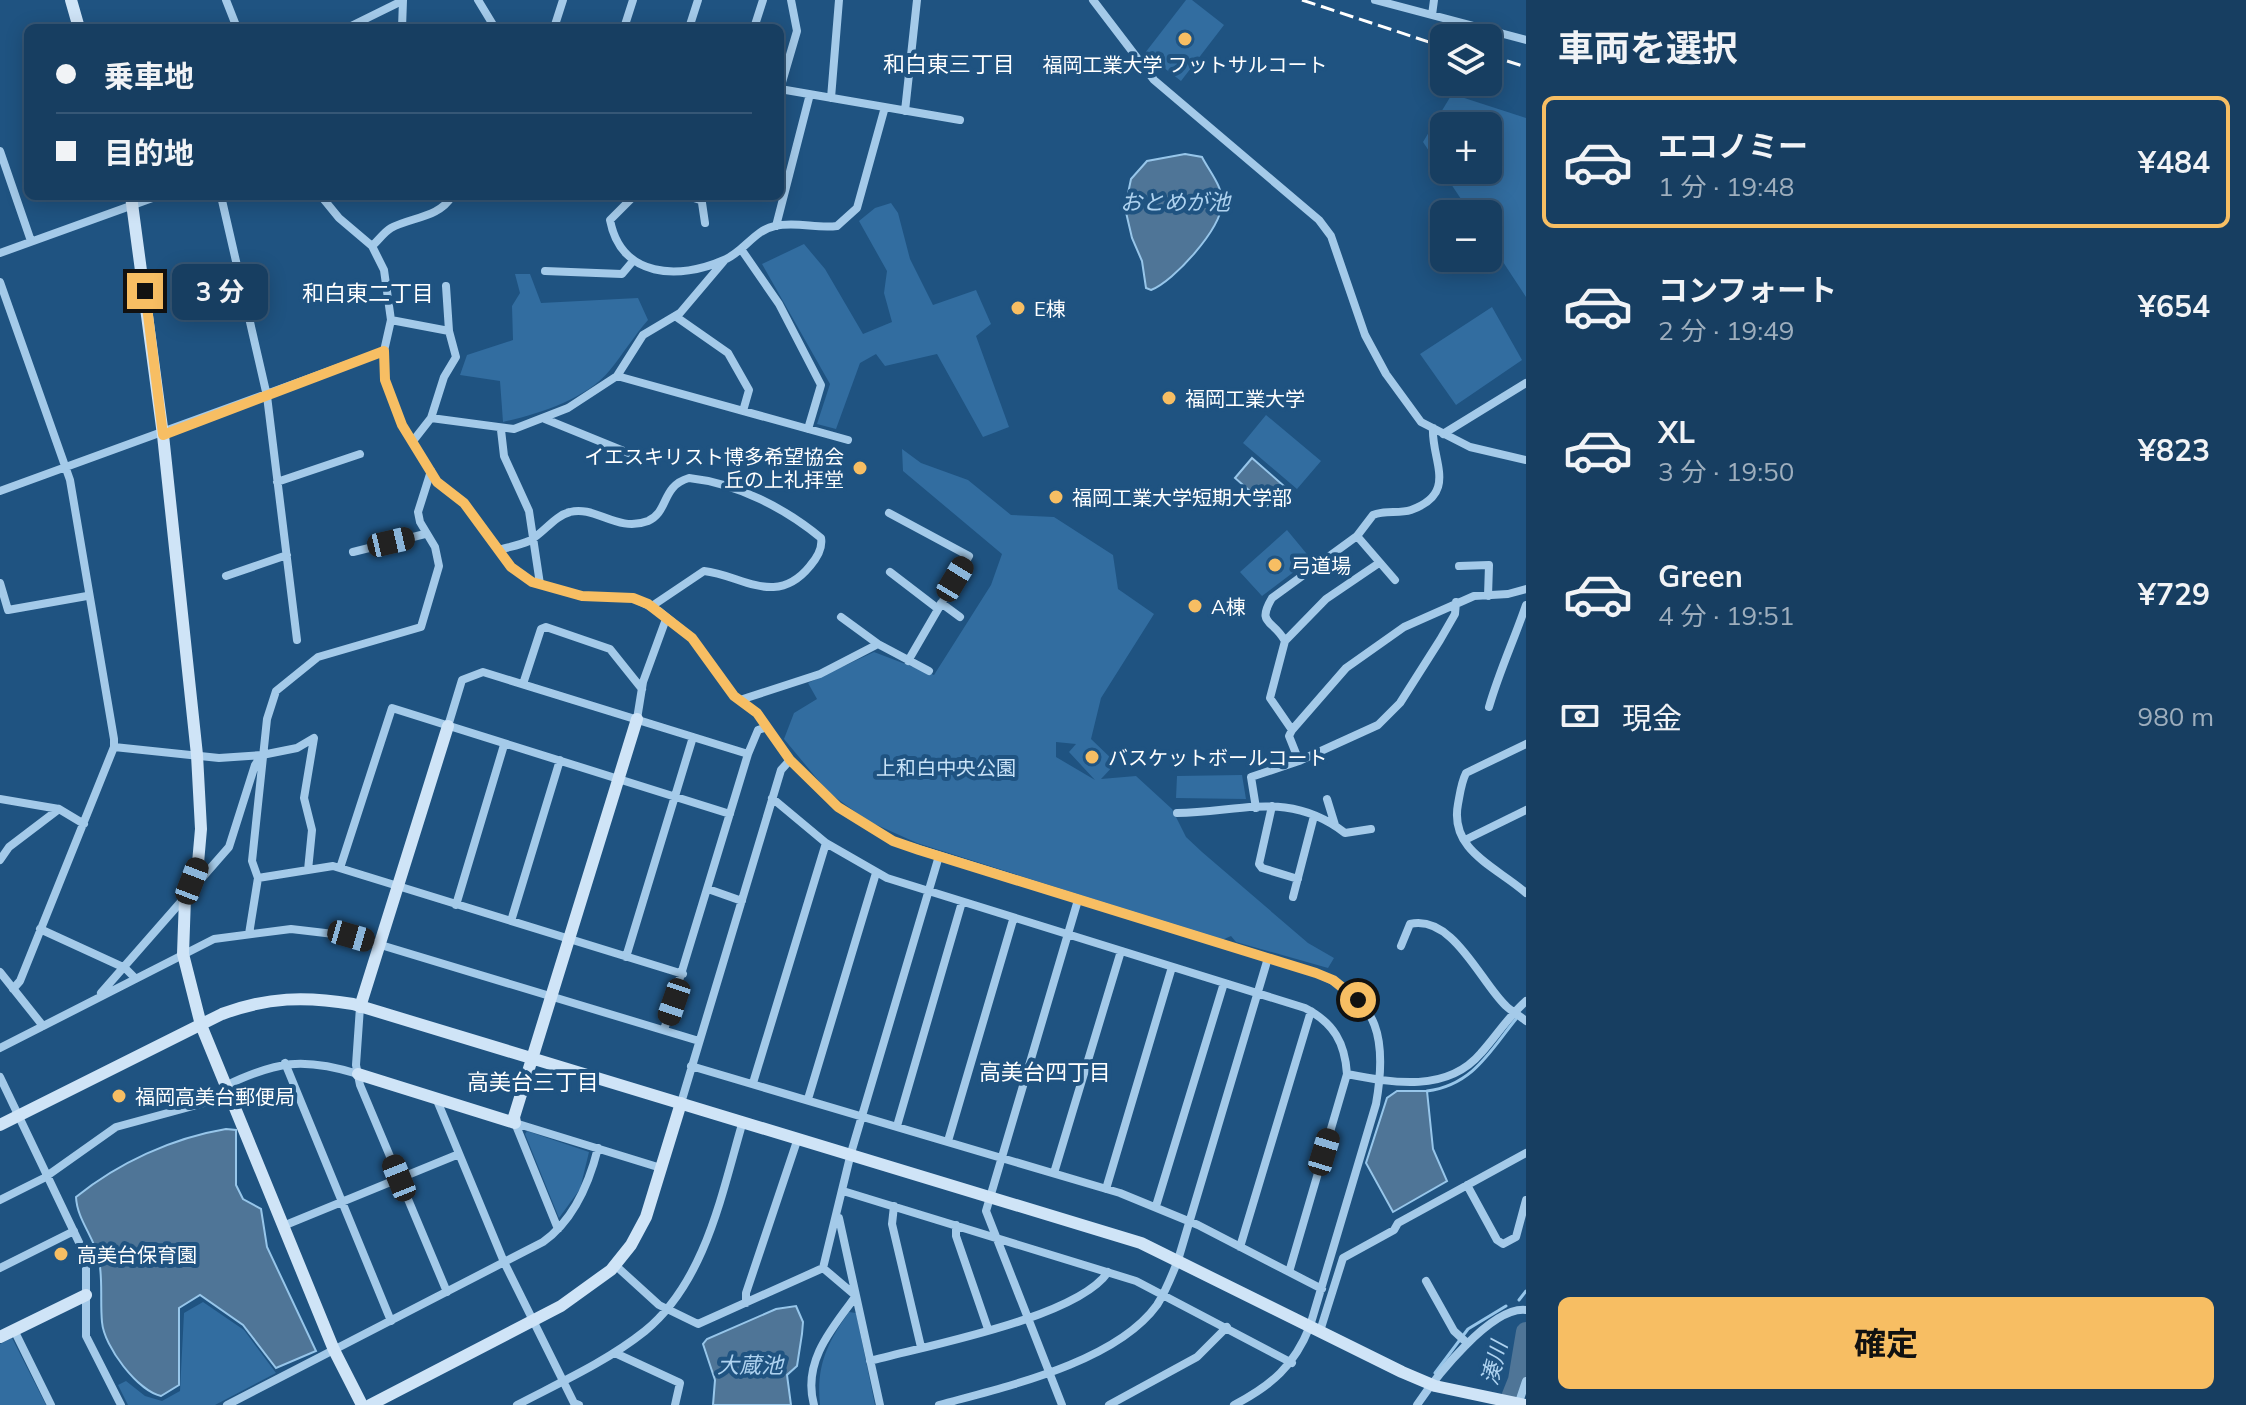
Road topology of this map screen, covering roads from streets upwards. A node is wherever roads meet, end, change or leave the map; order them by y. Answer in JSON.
{"nodes":[{"id":1,"x":71,"y":0,"type":"edge"},
{"id":2,"x":226,"y":0,"type":"edge"},
{"id":3,"x":402,"y":0,"type":"edge"},
{"id":4,"x":478,"y":0,"type":"edge"},
{"id":5,"x":492,"y":0,"type":"edge"},
{"id":6,"x":563,"y":0,"type":"edge"},
{"id":7,"x":633,"y":0,"type":"edge"},
{"id":8,"x":698,"y":0,"type":"edge"},
{"id":9,"x":763,"y":0,"type":"edge"},
{"id":10,"x":791,"y":0,"type":"edge"},
{"id":11,"x":839,"y":0,"type":"edge"},
{"id":12,"x":917,"y":0,"type":"edge"},
{"id":13,"x":1093,"y":0,"type":"edge"},
{"id":14,"x":1375,"y":0,"type":"edge"},
{"id":15,"x":1434,"y":0,"type":"edge"},
{"id":16,"x":485,"y":11,"type":"junction"},
{"id":17,"x":1432,"y":15,"type":"junction"},
{"id":18,"x":78,"y":24,"type":"edge"},
{"id":19,"x":235,"y":24,"type":"edge"},
{"id":20,"x":355,"y":24,"type":"edge"},
{"id":21,"x":402,"y":24,"type":"edge"},
{"id":22,"x":493,"y":24,"type":"edge"},
{"id":23,"x":555,"y":24,"type":"edge"},
{"id":24,"x":625,"y":24,"type":"edge"},
{"id":25,"x":690,"y":24,"type":"edge"},
{"id":26,"x":755,"y":24,"type":"edge"},
{"id":27,"x":1526,"y":40,"type":"edge"},
{"id":28,"x":784,"y":75,"type":"edge"},
{"id":29,"x":784,"y":90,"type":"edge"},
{"id":30,"x":810,"y":94,"type":"junction"},
{"id":31,"x":831,"y":98,"type":"junction"},
{"id":32,"x":885,"y":107,"type":"junction"},
{"id":33,"x":905,"y":111,"type":"junction"},
{"id":34,"x":960,"y":120,"type":"dead end"},
{"id":35,"x":0,"y":151,"type":"edge"},
{"id":36,"x":784,"y":195,"type":"edge"},
{"id":37,"x":132,"y":200,"type":"edge"},
{"id":38,"x":222,"y":200,"type":"edge"},
{"id":39,"x":324,"y":200,"type":"edge"},
{"id":40,"x":447,"y":200,"type":"edge"},
{"id":41,"x":630,"y":200,"type":"edge"},
{"id":42,"x":701,"y":200,"type":"edge"},
{"id":43,"x":783,"y":200,"type":"edge"},
{"id":44,"x":705,"y":223,"type":"dead end"},
{"id":45,"x":776,"y":226,"type":"junction"},
{"id":46,"x":31,"y":241,"type":"junction"},
{"id":47,"x":372,"y":246,"type":"junction"},
{"id":48,"x":741,"y":249,"type":"junction"},
{"id":49,"x":0,"y":253,"type":"edge"},
{"id":50,"x":724,"y":260,"type":"junction"},
{"id":51,"x":633,"y":261,"type":"junction"},
{"id":52,"x":545,"y":271,"type":"dead end"},
{"id":53,"x":0,"y":282,"type":"edge"},
{"id":54,"x":446,"y":286,"type":"dead end"},
{"id":55,"x":675,"y":316,"type":"junction"},
{"id":56,"x":391,"y":320,"type":"junction"},
{"id":57,"x":449,"y":331,"type":"junction"},
{"id":58,"x":384,"y":351,"type":"junction"},
{"id":59,"x":617,"y":376,"type":"junction"},
{"id":60,"x":1526,"y":383,"type":"edge"},
{"id":61,"x":267,"y":396,"type":"junction"},
{"id":62,"x":743,"y":411,"type":"junction"},
{"id":63,"x":431,"y":418,"type":"junction"},
{"id":64,"x":545,"y":419,"type":"junction"},
{"id":65,"x":1433,"y":428,"type":"junction"},
{"id":66,"x":808,"y":429,"type":"junction"},
{"id":67,"x":501,"y":430,"type":"junction"},
{"id":68,"x":1443,"y":434,"type":"junction"},
{"id":69,"x":163,"y":435,"type":"junction"},
{"id":70,"x":848,"y":440,"type":"dead end"},
{"id":71,"x":413,"y":441,"type":"junction"},
{"id":72,"x":360,"y":454,"type":"dead end"},
{"id":73,"x":636,"y":456,"type":"dead end"},
{"id":74,"x":1526,"y":460,"type":"edge"},
{"id":75,"x":66,"y":468,"type":"junction"},
{"id":76,"x":431,"y":471,"type":"junction"},
{"id":77,"x":277,"y":482,"type":"junction"},
{"id":78,"x":0,"y":491,"type":"edge"},
{"id":79,"x":889,"y":513,"type":"dead end"},
{"id":80,"x":425,"y":534,"type":"junction"},
{"id":81,"x":1357,"y":536,"type":"junction"},
{"id":82,"x":533,"y":538,"type":"junction"},
{"id":83,"x":499,"y":550,"type":"junction"},
{"id":84,"x":353,"y":552,"type":"dead end"},
{"id":85,"x":287,"y":555,"type":"junction"},
{"id":86,"x":1379,"y":563,"type":"junction"},
{"id":87,"x":1459,"y":566,"type":"dead end"},
{"id":88,"x":890,"y":572,"type":"dead end"},
{"id":89,"x":226,"y":576,"type":"dead end"},
{"id":90,"x":1395,"y":580,"type":"dead end"},
{"id":91,"x":0,"y":583,"type":"edge"},
{"id":92,"x":540,"y":584,"type":"junction"},
{"id":93,"x":1526,"y":589,"type":"edge"},
{"id":94,"x":87,"y":596,"type":"junction"},
{"id":95,"x":1488,"y":596,"type":"junction"},
{"id":96,"x":1456,"y":602,"type":"junction"},
{"id":97,"x":1526,"y":605,"type":"edge"},
{"id":98,"x":652,"y":606,"type":"junction"},
{"id":99,"x":939,"y":606,"type":"junction"},
{"id":100,"x":4,"y":611,"type":"edge"},
{"id":101,"x":841,"y":617,"type":"dead end"},
{"id":102,"x":960,"y":617,"type":"dead end"},
{"id":103,"x":666,"y":619,"type":"junction"},
{"id":104,"x":297,"y":640,"type":"dead end"},
{"id":105,"x":1285,"y":641,"type":"junction"},
{"id":106,"x":878,"y":644,"type":"junction"},
{"id":107,"x":908,"y":661,"type":"junction"},
{"id":108,"x":929,"y":671,"type":"dead end"},
{"id":109,"x":523,"y":684,"type":"junction"},
{"id":110,"x":642,"y":689,"type":"junction"},
{"id":111,"x":740,"y":700,"type":"junction"},
{"id":112,"x":1489,"y":707,"type":"dead end"},
{"id":113,"x":637,"y":719,"type":"junction"},
{"id":114,"x":448,"y":726,"type":"junction"},
{"id":115,"x":767,"y":727,"type":"junction"},
{"id":116,"x":1292,"y":730,"type":"junction"},
{"id":117,"x":693,"y":737,"type":"junction"},
{"id":118,"x":1526,"y":744,"type":"edge"},
{"id":119,"x":504,"y":745,"type":"junction"},
{"id":120,"x":114,"y":747,"type":"junction"},
{"id":121,"x":748,"y":754,"type":"junction"},
{"id":122,"x":197,"y":755,"type":"junction"},
{"id":123,"x":262,"y":755,"type":"junction"},
{"id":124,"x":560,"y":760,"type":"junction"},
{"id":125,"x":790,"y":760,"type":"junction"},
{"id":126,"x":1299,"y":761,"type":"junction"},
{"id":127,"x":619,"y":779,"type":"junction"},
{"id":128,"x":675,"y":797,"type":"junction"},
{"id":129,"x":772,"y":798,"type":"junction"},
{"id":130,"x":0,"y":799,"type":"edge"},
{"id":131,"x":1327,"y":799,"type":"dead end"},
{"id":132,"x":1272,"y":806,"type":"junction"},
{"id":133,"x":1256,"y":808,"type":"junction"},
{"id":134,"x":59,"y":809,"type":"junction"},
{"id":135,"x":1526,"y":810,"type":"edge"},
{"id":136,"x":1177,"y":813,"type":"dead end"},
{"id":137,"x":730,"y":814,"type":"junction"},
{"id":138,"x":1314,"y":816,"type":"junction"},
{"id":139,"x":84,"y":824,"type":"junction"},
{"id":140,"x":1335,"y":825,"type":"junction"},
{"id":141,"x":1371,"y":829,"type":"dead end"},
{"id":142,"x":1465,"y":840,"type":"junction"},
{"id":143,"x":826,"y":843,"type":"junction"},
{"id":144,"x":939,"y":856,"type":"junction"},
{"id":145,"x":0,"y":860,"type":"edge"},
{"id":146,"x":340,"y":868,"type":"junction"},
{"id":147,"x":308,"y":870,"type":"junction"},
{"id":148,"x":876,"y":873,"type":"junction"},
{"id":149,"x":258,"y":878,"type":"junction"},
{"id":150,"x":1526,"y":878,"type":"edge"},
{"id":151,"x":1298,"y":879,"type":"junction"},
{"id":152,"x":1516,"y":884,"type":"junction"},
{"id":153,"x":398,"y":887,"type":"junction"},
{"id":154,"x":708,"y":889,"type":"junction"},
{"id":155,"x":928,"y":892,"type":"junction"},
{"id":156,"x":1526,"y":893,"type":"edge"},
{"id":157,"x":1293,"y":897,"type":"dead end"},
{"id":158,"x":185,"y":898,"type":"junction"},
{"id":159,"x":1078,"y":900,"type":"junction"},
{"id":160,"x":742,"y":901,"type":"junction"},
{"id":161,"x":962,"y":902,"type":"junction"},
{"id":162,"x":456,"y":905,"type":"junction"},
{"id":163,"x":1013,"y":920,"type":"junction"},
{"id":164,"x":511,"y":921,"type":"junction"},
{"id":165,"x":40,"y":929,"type":"junction"},
{"id":166,"x":249,"y":934,"type":"junction"},
{"id":167,"x":1069,"y":936,"type":"junction"},
{"id":168,"x":569,"y":939,"type":"junction"},
{"id":169,"x":381,"y":944,"type":"junction"},
{"id":170,"x":1401,"y":946,"type":"dead end"},
{"id":171,"x":1121,"y":951,"type":"junction"},
{"id":172,"x":183,"y":954,"type":"junction"},
{"id":173,"x":626,"y":957,"type":"junction"},
{"id":174,"x":1268,"y":958,"type":"junction"},
{"id":175,"x":1172,"y":967,"type":"junction"},
{"id":176,"x":125,"y":968,"type":"junction"},
{"id":177,"x":1,"y":974,"type":"edge"},
{"id":178,"x":683,"y":974,"type":"junction"},
{"id":179,"x":135,"y":978,"type":"junction"},
{"id":180,"x":1224,"y":983,"type":"junction"},
{"id":181,"x":13,"y":989,"type":"junction"},
{"id":182,"x":1258,"y":993,"type":"junction"},
{"id":183,"x":552,"y":996,"type":"junction"},
{"id":184,"x":96,"y":998,"type":"junction"},
{"id":185,"x":1526,"y":1001,"type":"edge"},
{"id":186,"x":360,"y":1007,"type":"junction"},
{"id":187,"x":1311,"y":1011,"type":"junction"},
{"id":188,"x":1514,"y":1011,"type":"junction"},
{"id":189,"x":1526,"y":1021,"type":"edge"},
{"id":190,"x":201,"y":1025,"type":"junction"},
{"id":191,"x":43,"y":1026,"type":"junction"},
{"id":192,"x":664,"y":1030,"type":"junction"},
{"id":193,"x":699,"y":1041,"type":"junction"},
{"id":194,"x":0,"y":1048,"type":"edge"},
{"id":195,"x":532,"y":1060,"type":"junction"},
{"id":196,"x":285,"y":1063,"type":"junction"},
{"id":197,"x":691,"y":1066,"type":"junction"},
{"id":198,"x":358,"y":1074,"type":"junction"},
{"id":199,"x":1347,"y":1074,"type":"junction"},
{"id":200,"x":0,"y":1077,"type":"edge"},
{"id":201,"x":1380,"y":1080,"type":"junction"},
{"id":202,"x":753,"y":1083,"type":"junction"},
{"id":203,"x":228,"y":1091,"type":"junction"},
{"id":204,"x":436,"y":1098,"type":"junction"},
{"id":205,"x":808,"y":1099,"type":"junction"},
{"id":206,"x":681,"y":1103,"type":"junction"},
{"id":207,"x":20,"y":1115,"type":"junction"},
{"id":208,"x":862,"y":1116,"type":"junction"},
{"id":209,"x":744,"y":1120,"type":"junction"},
{"id":210,"x":515,"y":1123,"type":"junction"},
{"id":211,"x":0,"y":1125,"type":"edge"},
{"id":212,"x":897,"y":1126,"type":"junction"},
{"id":213,"x":798,"y":1137,"type":"junction"},
{"id":214,"x":948,"y":1141,"type":"junction"},
{"id":215,"x":598,"y":1148,"type":"junction"},
{"id":216,"x":851,"y":1153,"type":"junction"},
{"id":217,"x":1526,"y":1153,"type":"edge"},
{"id":218,"x":459,"y":1154,"type":"junction"},
{"id":219,"x":1002,"y":1158,"type":"junction"},
{"id":220,"x":661,"y":1168,"type":"junction"},
{"id":221,"x":1054,"y":1173,"type":"junction"},
{"id":222,"x":48,"y":1174,"type":"junction"},
{"id":223,"x":399,"y":1178,"type":"junction"},
{"id":224,"x":1467,"y":1185,"type":"junction"},
{"id":225,"x":1106,"y":1189,"type":"junction"},
{"id":226,"x":843,"y":1191,"type":"junction"},
{"id":227,"x":990,"y":1196,"type":"junction"},
{"id":228,"x":0,"y":1200,"type":"edge"},
{"id":229,"x":1526,"y":1200,"type":"edge"},
{"id":230,"x":342,"y":1202,"type":"junction"},
{"id":231,"x":894,"y":1206,"type":"junction"},
{"id":232,"x":1156,"y":1206,"type":"junction"},
{"id":233,"x":838,"y":1216,"type":"junction"},
{"id":234,"x":1190,"y":1221,"type":"junction"},
{"id":235,"x":956,"y":1225,"type":"junction"},
{"id":236,"x":283,"y":1226,"type":"junction"},
{"id":237,"x":558,"y":1229,"type":"junction"},
{"id":238,"x":74,"y":1231,"type":"junction"},
{"id":239,"x":996,"y":1237,"type":"junction"},
{"id":240,"x":1240,"y":1247,"type":"junction"},
{"id":241,"x":1178,"y":1260,"type":"junction"},
{"id":242,"x":504,"y":1262,"type":"junction"},
{"id":243,"x":615,"y":1265,"type":"junction"},
{"id":244,"x":0,"y":1268,"type":"edge"},
{"id":245,"x":823,"y":1268,"type":"junction"},
{"id":246,"x":1108,"y":1272,"type":"junction"},
{"id":247,"x":1289,"y":1272,"type":"junction"},
{"id":248,"x":1426,"y":1281,"type":"dead end"},
{"id":249,"x":1322,"y":1289,"type":"junction"},
{"id":250,"x":447,"y":1292,"type":"junction"},
{"id":251,"x":86,"y":1295,"type":"junction"},
{"id":252,"x":1162,"y":1295,"type":"junction"},
{"id":253,"x":856,"y":1296,"type":"junction"},
{"id":254,"x":746,"y":1303,"type":"junction"},
{"id":255,"x":664,"y":1309,"type":"junction"},
{"id":256,"x":1526,"y":1310,"type":"edge"},
{"id":257,"x":1028,"y":1318,"type":"junction"},
{"id":258,"x":391,"y":1321,"type":"junction"},
{"id":259,"x":533,"y":1321,"type":"junction"},
{"id":260,"x":1227,"y":1327,"type":"junction"},
{"id":261,"x":988,"y":1329,"type":"junction"},
{"id":262,"x":1315,"y":1329,"type":"junction"},
{"id":263,"x":14,"y":1330,"type":"junction"},
{"id":264,"x":0,"y":1337,"type":"edge"},
{"id":265,"x":1467,"y":1343,"type":"junction"},
{"id":266,"x":921,"y":1347,"type":"junction"},
{"id":267,"x":334,"y":1350,"type":"junction"},
{"id":268,"x":615,"y":1353,"type":"junction"},
{"id":269,"x":870,"y":1361,"type":"junction"},
{"id":270,"x":1292,"y":1363,"type":"junction"},
{"id":271,"x":1050,"y":1373,"type":"junction"},
{"id":272,"x":563,"y":1381,"type":"junction"},
{"id":273,"x":1526,"y":1381,"type":"edge"},
{"id":274,"x":1435,"y":1386,"type":"junction"},
{"id":275,"x":1520,"y":1404,"type":"edge"},
{"id":276,"x":51,"y":1405,"type":"edge"},
{"id":277,"x":121,"y":1405,"type":"edge"},
{"id":278,"x":227,"y":1405,"type":"edge"},
{"id":279,"x":362,"y":1405,"type":"edge"},
{"id":280,"x":370,"y":1405,"type":"edge"},
{"id":281,"x":517,"y":1405,"type":"edge"},
{"id":282,"x":579,"y":1405,"type":"edge"},
{"id":283,"x":675,"y":1405,"type":"edge"},
{"id":284,"x":814,"y":1405,"type":"edge"},
{"id":285,"x":880,"y":1405,"type":"edge"},
{"id":286,"x":939,"y":1405,"type":"edge"},
{"id":287,"x":1062,"y":1405,"type":"edge"},
{"id":288,"x":1109,"y":1405,"type":"edge"},
{"id":289,"x":1234,"y":1405,"type":"edge"},
{"id":290,"x":1417,"y":1405,"type":"edge"}],
"edges":[{"from":1,"to":18,"type":"street"},
{"from":2,"to":19,"type":"street"},
{"from":3,"to":20,"type":"street"},
{"from":3,"to":21,"type":"street"},
{"from":4,"to":16,"type":"street"},
{"from":5,"to":16,"type":"street"},
{"from":6,"to":23,"type":"street"},
{"from":7,"to":24,"type":"street"},
{"from":8,"to":25,"type":"street"},
{"from":9,"to":26,"type":"street"},
{"from":10,"to":28,"type":"street"},
{"from":11,"to":31,"type":"street"},
{"from":12,"to":33,"type":"street"},
{"from":13,"to":65,"type":"street"},
{"from":14,"to":17,"type":"street"},
{"from":15,"to":17,"type":"street"},
{"from":16,"to":22,"type":"street"},
{"from":17,"to":27,"type":"street"},
{"from":29,"to":30,"type":"street"},
{"from":30,"to":31,"type":"street"},
{"from":30,"to":36,"type":"street"},
{"from":31,"to":32,"type":"street"},
{"from":32,"to":33,"type":"street"},
{"from":32,"to":45,"type":"street"},
{"from":33,"to":34,"type":"street"},
{"from":35,"to":46,"type":"street"},
{"from":37,"to":46,"type":"street"},
{"from":37,"to":69,"type":"street"},
{"from":38,"to":61,"type":"street"},
{"from":39,"to":47,"type":"street"},
{"from":40,"to":47,"type":"street"},
{"from":41,"to":51,"type":"street"},
{"from":42,"to":44,"type":"street"},
{"from":43,"to":45,"type":"street"},
{"from":45,"to":48,"type":"street"},
{"from":46,"to":49,"type":"street"},
{"from":47,"to":56,"type":"street"},
{"from":48,"to":50,"type":"street"},
{"from":48,"to":66,"type":"street"},
{"from":50,"to":51,"type":"street"},
{"from":50,"to":55,"type":"street"},
{"from":51,"to":52,"type":"street"},
{"from":53,"to":75,"type":"street"},
{"from":54,"to":57,"type":"street"},
{"from":55,"to":59,"type":"street"},
{"from":55,"to":62,"type":"street"},
{"from":56,"to":57,"type":"street"},
{"from":56,"to":58,"type":"street"},
{"from":57,"to":63,"type":"street"},
{"from":58,"to":61,"type":"street"},
{"from":58,"to":71,"type":"street"},
{"from":59,"to":62,"type":"street"},
{"from":59,"to":64,"type":"street"},
{"from":60,"to":68,"type":"street"},
{"from":61,"to":69,"type":"street"},
{"from":61,"to":77,"type":"street"},
{"from":62,"to":66,"type":"street"},
{"from":63,"to":67,"type":"street"},
{"from":63,"to":71,"type":"street"},
{"from":64,"to":67,"type":"street"},
{"from":64,"to":73,"type":"street"},
{"from":65,"to":68,"type":"street"},
{"from":65,"to":81,"type":"street"},
{"from":66,"to":70,"type":"street"},
{"from":67,"to":82,"type":"street"},
{"from":68,"to":74,"type":"street"},
{"from":69,"to":75,"type":"street"},
{"from":69,"to":122,"type":"street"},
{"from":71,"to":76,"type":"street"},
{"from":72,"to":77,"type":"street"},
{"from":75,"to":78,"type":"street"},
{"from":75,"to":94,"type":"street"},
{"from":76,"to":80,"type":"street"},
{"from":76,"to":83,"type":"street"},
{"from":77,"to":85,"type":"street"},
{"from":79,"to":99,"type":"street"},
{"from":80,"to":84,"type":"street"},
{"from":80,"to":123,"type":"street"},
{"from":81,"to":86,"type":"street"},
{"from":81,"to":105,"type":"street"},
{"from":82,"to":83,"type":"street"},
{"from":82,"to":92,"type":"street"},
{"from":82,"to":98,"type":"street"},
{"from":83,"to":92,"type":"street"},
{"from":85,"to":89,"type":"street"},
{"from":85,"to":104,"type":"street"},
{"from":86,"to":90,"type":"street"},
{"from":86,"to":105,"type":"street"},
{"from":87,"to":95,"type":"street"},
{"from":88,"to":99,"type":"street"},
{"from":91,"to":100,"type":"street"},
{"from":92,"to":98,"type":"street"},
{"from":93,"to":95,"type":"street"},
{"from":94,"to":100,"type":"street"},
{"from":94,"to":120,"type":"street"},
{"from":95,"to":96,"type":"street"},
{"from":96,"to":116,"type":"street"},
{"from":96,"to":126,"type":"street"},
{"from":97,"to":112,"type":"street"},
{"from":98,"to":103,"type":"street"},
{"from":99,"to":102,"type":"street"},
{"from":99,"to":107,"type":"street"},
{"from":101,"to":106,"type":"street"},
{"from":103,"to":110,"type":"street"},
{"from":103,"to":111,"type":"street"},
{"from":105,"to":116,"type":"street"},
{"from":106,"to":107,"type":"street"},
{"from":106,"to":111,"type":"street"},
{"from":107,"to":108,"type":"street"},
{"from":109,"to":110,"type":"street"},
{"from":109,"to":113,"type":"street"},
{"from":109,"to":114,"type":"street"},
{"from":110,"to":113,"type":"street"},
{"from":111,"to":115,"type":"street"},
{"from":113,"to":117,"type":"street"},
{"from":113,"to":127,"type":"street"},
{"from":114,"to":119,"type":"street"},
{"from":114,"to":146,"type":"street"},
{"from":114,"to":153,"type":"street"},
{"from":115,"to":121,"type":"street"},
{"from":115,"to":125,"type":"street"},
{"from":116,"to":126,"type":"street"},
{"from":117,"to":121,"type":"street"},
{"from":117,"to":128,"type":"street"},
{"from":118,"to":142,"type":"street"},
{"from":119,"to":124,"type":"street"},
{"from":119,"to":162,"type":"street"},
{"from":120,"to":122,"type":"street"},
{"from":120,"to":139,"type":"street"},
{"from":121,"to":137,"type":"street"},
{"from":122,"to":123,"type":"street"},
{"from":122,"to":158,"type":"street"},
{"from":123,"to":147,"type":"street"},
{"from":123,"to":149,"type":"street"},
{"from":123,"to":158,"type":"street"},
{"from":124,"to":127,"type":"street"},
{"from":124,"to":164,"type":"street"},
{"from":125,"to":129,"type":"street"},
{"from":125,"to":144,"type":"street"},
{"from":126,"to":133,"type":"street"},
{"from":127,"to":128,"type":"street"},
{"from":127,"to":168,"type":"street"},
{"from":128,"to":137,"type":"street"},
{"from":128,"to":173,"type":"street"},
{"from":129,"to":143,"type":"street"},
{"from":129,"to":160,"type":"street"},
{"from":130,"to":134,"type":"street"},
{"from":131,"to":140,"type":"street"},
{"from":132,"to":133,"type":"street"},
{"from":132,"to":138,"type":"street"},
{"from":132,"to":151,"type":"street"},
{"from":133,"to":136,"type":"street"},
{"from":134,"to":139,"type":"street"},
{"from":134,"to":145,"type":"street"},
{"from":135,"to":142,"type":"street"},
{"from":137,"to":154,"type":"street"},
{"from":138,"to":140,"type":"street"},
{"from":138,"to":151,"type":"street"},
{"from":139,"to":165,"type":"street"},
{"from":140,"to":141,"type":"street"},
{"from":142,"to":152,"type":"street"},
{"from":143,"to":148,"type":"street"},
{"from":143,"to":202,"type":"street"},
{"from":144,"to":155,"type":"street"},
{"from":144,"to":159,"type":"street"},
{"from":146,"to":147,"type":"street"},
{"from":146,"to":153,"type":"street"},
{"from":147,"to":149,"type":"street"},
{"from":148,"to":155,"type":"street"},
{"from":148,"to":205,"type":"street"},
{"from":149,"to":166,"type":"street"},
{"from":150,"to":152,"type":"street"},
{"from":151,"to":157,"type":"street"},
{"from":152,"to":156,"type":"street"},
{"from":153,"to":162,"type":"street"},
{"from":153,"to":169,"type":"street"},
{"from":154,"to":160,"type":"street"},
{"from":154,"to":178,"type":"street"},
{"from":155,"to":161,"type":"street"},
{"from":155,"to":208,"type":"street"},
{"from":158,"to":172,"type":"street"},
{"from":158,"to":176,"type":"street"},
{"from":159,"to":167,"type":"street"},
{"from":159,"to":174,"type":"street"},
{"from":160,"to":193,"type":"street"},
{"from":161,"to":163,"type":"street"},
{"from":161,"to":212,"type":"street"},
{"from":162,"to":164,"type":"street"},
{"from":163,"to":167,"type":"street"},
{"from":163,"to":214,"type":"street"},
{"from":164,"to":168,"type":"street"},
{"from":165,"to":176,"type":"street"},
{"from":165,"to":181,"type":"street"},
{"from":166,"to":169,"type":"street"},
{"from":166,"to":172,"type":"street"},
{"from":167,"to":171,"type":"street"},
{"from":167,"to":219,"type":"street"},
{"from":168,"to":173,"type":"street"},
{"from":168,"to":183,"type":"street"},
{"from":169,"to":183,"type":"street"},
{"from":169,"to":186,"type":"street"},
{"from":170,"to":188,"type":"street"},
{"from":171,"to":175,"type":"street"},
{"from":171,"to":221,"type":"street"},
{"from":172,"to":179,"type":"street"},
{"from":172,"to":190,"type":"street"},
{"from":173,"to":178,"type":"street"},
{"from":174,"to":182,"type":"street"},
{"from":174,"to":201,"type":"street"},
{"from":175,"to":180,"type":"street"},
{"from":175,"to":225,"type":"street"},
{"from":176,"to":179,"type":"street"},
{"from":176,"to":184,"type":"street"},
{"from":177,"to":181,"type":"street"},
{"from":178,"to":192,"type":"street"},
{"from":179,"to":184,"type":"street"},
{"from":180,"to":182,"type":"street"},
{"from":180,"to":232,"type":"street"},
{"from":181,"to":191,"type":"street"},
{"from":182,"to":187,"type":"street"},
{"from":182,"to":234,"type":"street"},
{"from":183,"to":192,"type":"street"},
{"from":183,"to":195,"type":"street"},
{"from":184,"to":191,"type":"street"},
{"from":185,"to":188,"type":"street"},
{"from":186,"to":190,"type":"street"},
{"from":186,"to":195,"type":"street"},
{"from":186,"to":198,"type":"street"},
{"from":187,"to":199,"type":"street"},
{"from":187,"to":240,"type":"street"},
{"from":188,"to":189,"type":"street"},
{"from":188,"to":201,"type":"street"},
{"from":190,"to":203,"type":"street"},
{"from":190,"to":207,"type":"street"},
{"from":191,"to":194,"type":"street"},
{"from":192,"to":193,"type":"street"},
{"from":193,"to":197,"type":"street"},
{"from":195,"to":206,"type":"street"},
{"from":195,"to":210,"type":"street"},
{"from":196,"to":198,"type":"street"},
{"from":196,"to":203,"type":"street"},
{"from":196,"to":230,"type":"street"},
{"from":197,"to":202,"type":"street"},
{"from":197,"to":206,"type":"street"},
{"from":198,"to":204,"type":"street"},
{"from":198,"to":223,"type":"street"},
{"from":199,"to":201,"type":"street"},
{"from":199,"to":247,"type":"street"},
{"from":200,"to":207,"type":"street"},
{"from":201,"to":249,"type":"street"},
{"from":202,"to":205,"type":"street"},
{"from":203,"to":222,"type":"street"},
{"from":203,"to":236,"type":"street"},
{"from":204,"to":210,"type":"street"},
{"from":204,"to":218,"type":"street"},
{"from":205,"to":208,"type":"street"},
{"from":206,"to":209,"type":"street"},
{"from":206,"to":220,"type":"street"},
{"from":207,"to":211,"type":"street"},
{"from":207,"to":222,"type":"street"},
{"from":208,"to":212,"type":"street"},
{"from":208,"to":216,"type":"street"},
{"from":209,"to":213,"type":"street"},
{"from":209,"to":255,"type":"street"},
{"from":210,"to":215,"type":"street"},
{"from":210,"to":237,"type":"street"},
{"from":212,"to":214,"type":"street"},
{"from":213,"to":216,"type":"street"},
{"from":213,"to":254,"type":"street"},
{"from":214,"to":219,"type":"street"},
{"from":215,"to":220,"type":"street"},
{"from":215,"to":237,"type":"street"},
{"from":216,"to":226,"type":"street"},
{"from":216,"to":227,"type":"street"},
{"from":217,"to":224,"type":"street"},
{"from":218,"to":223,"type":"street"},
{"from":218,"to":242,"type":"street"},
{"from":219,"to":221,"type":"street"},
{"from":219,"to":227,"type":"street"},
{"from":220,"to":243,"type":"street"},
{"from":221,"to":225,"type":"street"},
{"from":222,"to":228,"type":"street"},
{"from":222,"to":238,"type":"street"},
{"from":223,"to":230,"type":"street"},
{"from":223,"to":250,"type":"street"},
{"from":224,"to":229,"type":"street"},
{"from":224,"to":262,"type":"street"},
{"from":225,"to":232,"type":"street"},
{"from":226,"to":231,"type":"street"},
{"from":226,"to":233,"type":"street"},
{"from":227,"to":239,"type":"street"},
{"from":227,"to":241,"type":"street"},
{"from":230,"to":236,"type":"street"},
{"from":230,"to":258,"type":"street"},
{"from":231,"to":235,"type":"street"},
{"from":231,"to":266,"type":"street"},
{"from":232,"to":234,"type":"street"},
{"from":233,"to":245,"type":"street"},
{"from":233,"to":253,"type":"street"},
{"from":234,"to":240,"type":"street"},
{"from":234,"to":241,"type":"street"},
{"from":235,"to":239,"type":"street"},
{"from":235,"to":261,"type":"street"},
{"from":236,"to":267,"type":"street"},
{"from":237,"to":242,"type":"street"},
{"from":238,"to":244,"type":"street"},
{"from":238,"to":251,"type":"street"},
{"from":239,"to":246,"type":"street"},
{"from":239,"to":257,"type":"street"},
{"from":240,"to":247,"type":"street"},
{"from":241,"to":252,"type":"street"},
{"from":241,"to":262,"type":"street"},
{"from":242,"to":250,"type":"street"},
{"from":242,"to":259,"type":"street"},
{"from":243,"to":255,"type":"street"},
{"from":243,"to":259,"type":"street"},
{"from":245,"to":253,"type":"street"},
{"from":245,"to":254,"type":"street"},
{"from":246,"to":252,"type":"street"},
{"from":246,"to":257,"type":"street"},
{"from":247,"to":249,"type":"street"},
{"from":248,"to":265,"type":"street"},
{"from":249,"to":262,"type":"street"},
{"from":250,"to":258,"type":"street"},
{"from":251,"to":263,"type":"street"},
{"from":251,"to":277,"type":"street"},
{"from":252,"to":260,"type":"street"},
{"from":252,"to":271,"type":"street"},
{"from":253,"to":269,"type":"street"},
{"from":253,"to":284,"type":"street"},
{"from":254,"to":255,"type":"street"},
{"from":255,"to":268,"type":"street"},
{"from":256,"to":265,"type":"street"},
{"from":257,"to":261,"type":"street"},
{"from":257,"to":271,"type":"street"},
{"from":258,"to":267,"type":"street"},
{"from":259,"to":272,"type":"street"},
{"from":259,"to":280,"type":"street"},
{"from":260,"to":270,"type":"street"},
{"from":260,"to":288,"type":"street"},
{"from":261,"to":266,"type":"street"},
{"from":262,"to":270,"type":"street"},
{"from":262,"to":274,"type":"street"},
{"from":263,"to":264,"type":"street"},
{"from":263,"to":276,"type":"street"},
{"from":265,"to":274,"type":"street"},
{"from":266,"to":269,"type":"street"},
{"from":267,"to":278,"type":"street"},
{"from":267,"to":279,"type":"street"},
{"from":268,"to":272,"type":"street"},
{"from":268,"to":283,"type":"street"},
{"from":269,"to":285,"type":"street"},
{"from":270,"to":289,"type":"street"},
{"from":271,"to":286,"type":"street"},
{"from":271,"to":287,"type":"street"},
{"from":272,"to":281,"type":"street"},
{"from":272,"to":282,"type":"street"},
{"from":273,"to":275,"type":"street"},
{"from":274,"to":275,"type":"street"},
{"from":274,"to":290,"type":"street"}]}
